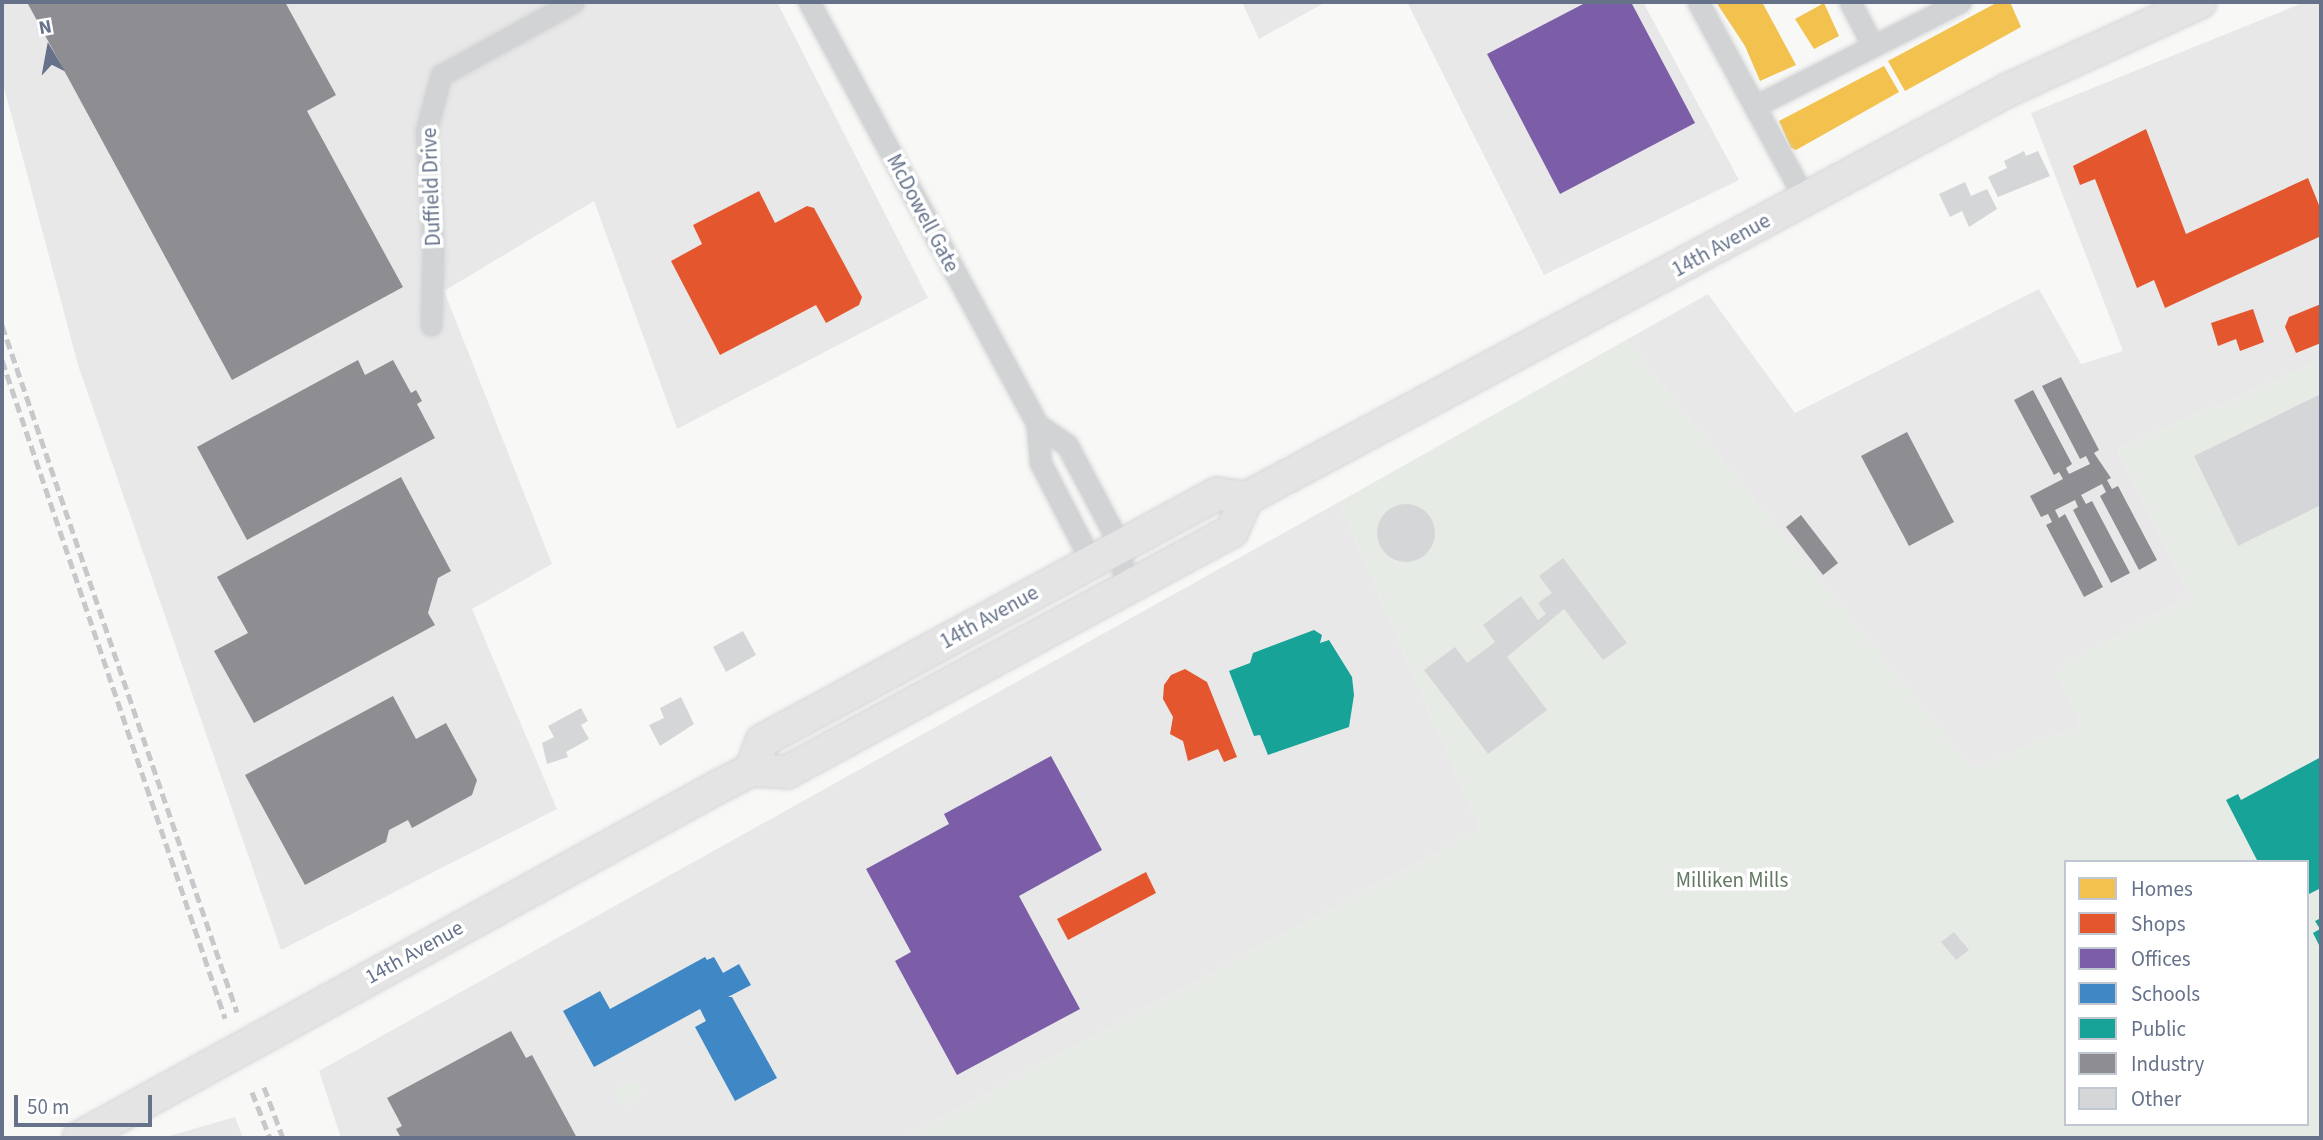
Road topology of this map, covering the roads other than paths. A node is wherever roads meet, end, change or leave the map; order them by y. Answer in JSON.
{"nodes":[{"id":1,"x":573,"y":2,"type":"edge"},
{"id":2,"x":809,"y":2,"type":"edge"},
{"id":3,"x":1698,"y":2,"type":"edge"},
{"id":4,"x":1850,"y":2,"type":"edge"},
{"id":5,"x":1960,"y":2,"type":"edge"},
{"id":6,"x":2200,"y":2,"type":"edge"},
{"id":7,"x":1872,"y":44,"type":"junction"},
{"id":8,"x":1757,"y":105,"type":"junction"},
{"id":9,"x":1805,"y":200,"type":"junction"},
{"id":10,"x":430,"y":325,"type":"dead end"},
{"id":11,"x":1037,"y":424,"type":"junction"},
{"id":12,"x":1247,"y":498,"type":"junction"},
{"id":13,"x":1120,"y":545,"type":"junction"},
{"id":14,"x":1091,"y":561,"type":"junction"},
{"id":15,"x":1125,"y":588,"type":"junction"},
{"id":16,"x":751,"y":770,"type":"junction"},
{"id":17,"x":79,"y":1138,"type":"edge"}],
"edges":[{"from":1,"to":10,"type":"street","name":"Duffield Drive"},
{"from":2,"to":11,"type":"street","name":"McDowell Gate"},
{"from":3,"to":8,"type":"street"},
{"from":4,"to":7,"type":"street"},
{"from":5,"to":7,"type":"street"},
{"from":6,"to":9,"type":"main road","name":"14th Avenue"},
{"from":7,"to":8,"type":"street"},
{"from":8,"to":9,"type":"street"},
{"from":9,"to":12,"type":"main road","name":"14th Avenue"},
{"from":11,"to":13,"type":"street","name":"McDowell Gate"},
{"from":11,"to":14,"type":"street","name":"McDowell Gate"},
{"from":12,"to":13,"type":"main road","name":"14th Avenue"},
{"from":12,"to":15,"type":"main road","name":"14th Avenue"},
{"from":13,"to":14,"type":"main road","name":"14th Avenue"},
{"from":13,"to":15,"type":"street","name":"McDowell Gate"},
{"from":14,"to":16,"type":"main road","name":"14th Avenue"},
{"from":15,"to":16,"type":"main road","name":"14th Avenue"},
{"from":16,"to":17,"type":"main road","name":"14th Avenue"}]}
